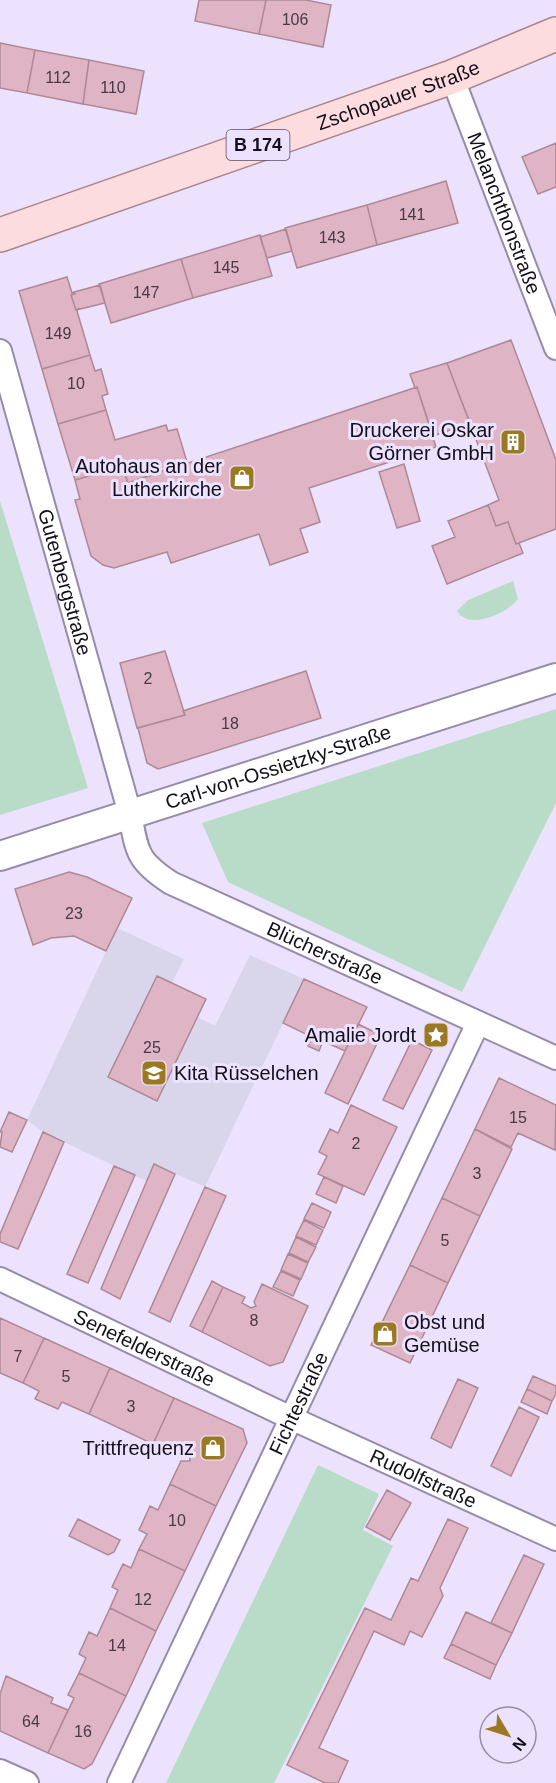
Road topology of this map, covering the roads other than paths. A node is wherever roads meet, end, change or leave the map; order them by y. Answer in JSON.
{"nodes":[{"id":1,"x":556,"y":34,"type":"edge"},
{"id":2,"x":452,"y":77,"type":"junction"},
{"id":3,"x":0,"y":234,"type":"edge"},
{"id":4,"x":556,"y":348,"type":"edge"},
{"id":5,"x":0,"y":351,"type":"edge"},
{"id":6,"x":556,"y":678,"type":"edge"},
{"id":7,"x":130,"y":814,"type":"junction"},
{"id":8,"x":0,"y":856,"type":"edge"},
{"id":9,"x":478,"y":1023,"type":"junction"},
{"id":10,"x":556,"y":1058,"type":"edge"},
{"id":11,"x":0,"y":1279,"type":"edge"},
{"id":12,"x":291,"y":1418,"type":"junction"},
{"id":13,"x":556,"y":1539,"type":"edge"},
{"id":14,"x":0,"y":1771,"type":"edge"},
{"id":15,"x":27,"y":1783,"type":"edge"},
{"id":16,"x":119,"y":1783,"type":"edge"}],
"edges":[{"from":1,"to":2,"type":"main road","name":"Zschopauer Straße","number":"B 174"},
{"from":2,"to":3,"type":"main road","name":"Zschopauer Straße","number":"B 174"},
{"from":2,"to":4,"type":"street","name":"Melanchthonstraße"},
{"from":5,"to":7,"type":"street","name":"Gutenbergstraße"},
{"from":6,"to":7,"type":"street","name":"Carl-von-Ossietzky-Straße"},
{"from":7,"to":8,"type":"street","name":"Carl-von-Ossietzky-Straße"},
{"from":7,"to":9,"type":"street","name":"Blücherstraße"},
{"from":9,"to":10,"type":"street","name":"Blücherstraße"},
{"from":9,"to":12,"type":"street","name":"Fichtestraße"},
{"from":11,"to":12,"type":"street","name":"Senefelderstraße"},
{"from":12,"to":13,"type":"street","name":"Rudolfstraße"},
{"from":12,"to":16,"type":"street","name":"Fichtestraße"},
{"from":14,"to":15,"type":"street"}]}
